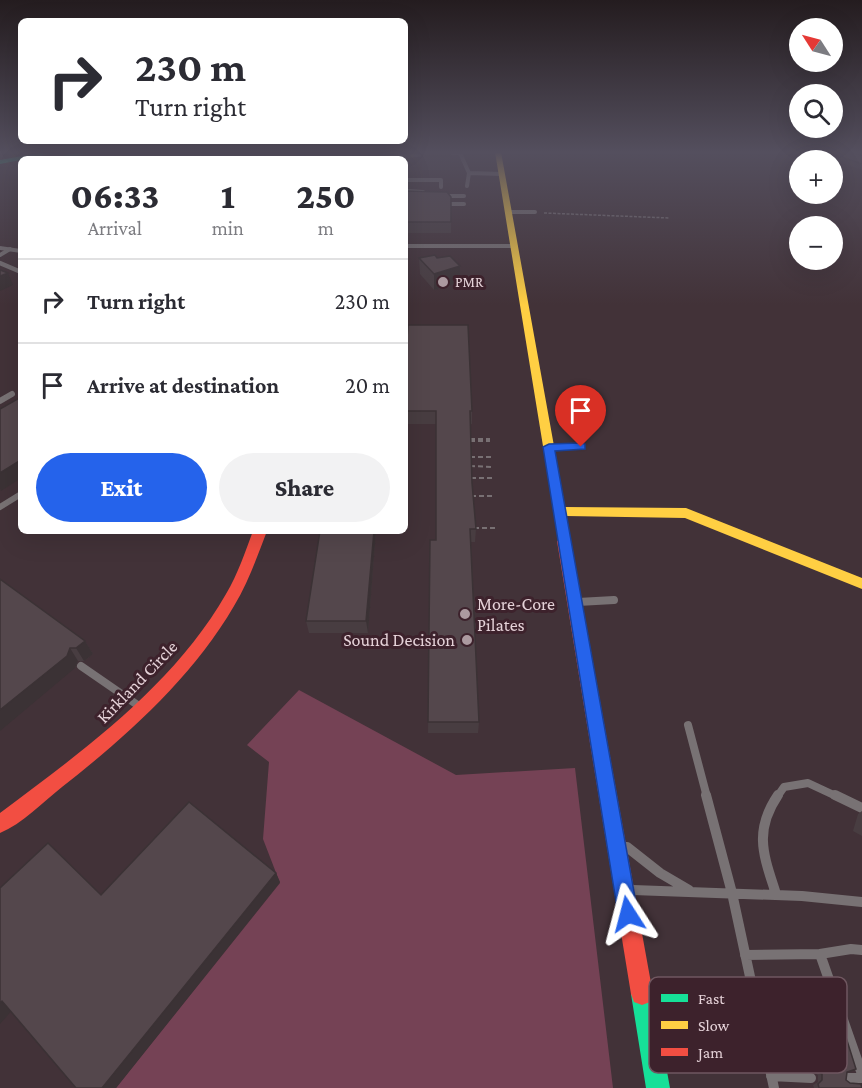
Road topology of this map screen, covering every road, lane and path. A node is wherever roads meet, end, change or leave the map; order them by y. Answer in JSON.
{"nodes":[{"id":1,"x":507,"y":203,"type":"edge"},
{"id":2,"x":450,"y":204,"type":"edge"},
{"id":3,"x":464,"y":204,"type":"dead end"},
{"id":4,"x":509,"y":212,"type":"junction"},
{"id":5,"x":535,"y":212,"type":"joint"},
{"id":6,"x":669,"y":218,"type":"dead end"},
{"id":7,"x":408,"y":246,"type":"edge"},
{"id":8,"x":514,"y":246,"type":"junction"},
{"id":9,"x":0,"y":248,"type":"edge"},
{"id":10,"x":10,"y":249,"type":"junction"},
{"id":11,"x":18,"y":250,"type":"edge"},
{"id":12,"x":0,"y":255,"type":"edge"},
{"id":13,"x":0,"y":263,"type":"edge"},
{"id":14,"x":18,"y":271,"type":"edge"},
{"id":15,"x":12,"y":394,"type":"dead end"},
{"id":16,"x":0,"y":401,"type":"edge"},
{"id":17,"x":470,"y":440,"type":"edge"},
{"id":18,"x":490,"y":440,"type":"dead end"},
{"id":19,"x":549,"y":447,"type":"junction"},
{"id":20,"x":581,"y":447,"type":"dead end"},
{"id":21,"x":470,"y":457,"type":"edge"},
{"id":22,"x":492,"y":457,"type":"dead end"},
{"id":23,"x":470,"y":466,"type":"edge"},
{"id":24,"x":492,"y":466,"type":"dead end"},
{"id":25,"x":471,"y":478,"type":"edge"},
{"id":26,"x":493,"y":478,"type":"dead end"},
{"id":27,"x":18,"y":496,"type":"edge"},
{"id":28,"x":471,"y":496,"type":"edge"},
{"id":29,"x":495,"y":496,"type":"dead end"},
{"id":30,"x":0,"y":507,"type":"edge"},
{"id":31,"x":560,"y":511,"type":"junction"},
{"id":32,"x":474,"y":528,"type":"edge"},
{"id":33,"x":497,"y":528,"type":"dead end"},
{"id":34,"x":259,"y":534,"type":"edge"},
{"id":35,"x":862,"y":584,"type":"edge"},
{"id":36,"x":614,"y":600,"type":"dead end"},
{"id":37,"x":575,"y":603,"type":"junction"},
{"id":38,"x":81,"y":666,"type":"dead end"},
{"id":39,"x":141,"y":708,"type":"junction"},
{"id":40,"x":688,"y":725,"type":"dead end"},
{"id":41,"x":862,"y":808,"type":"edge"},
{"id":42,"x":0,"y":824,"type":"edge"},
{"id":43,"x":615,"y":833,"type":"junction"},
{"id":44,"x":624,"y":890,"type":"junction"},
{"id":45,"x":692,"y":892,"type":"junction"},
{"id":46,"x":732,"y":893,"type":"junction"},
{"id":47,"x":776,"y":894,"type":"junction"},
{"id":48,"x":862,"y":902,"type":"edge"},
{"id":49,"x":862,"y":950,"type":"edge"},
{"id":50,"x":820,"y":954,"type":"junction"},
{"id":51,"x":745,"y":955,"type":"junction"},
{"id":52,"x":750,"y":977,"type":"edge"},
{"id":53,"x":828,"y":977,"type":"edge"},
{"id":54,"x":847,"y":1032,"type":"edge"},
{"id":55,"x":649,"y":1036,"type":"edge"},
{"id":56,"x":655,"y":1073,"type":"edge"},
{"id":57,"x":770,"y":1073,"type":"edge"},
{"id":58,"x":771,"y":1076,"type":"junction"},
{"id":59,"x":862,"y":1076,"type":"edge"},
{"id":60,"x":811,"y":1078,"type":"dead end"},
{"id":61,"x":848,"y":1078,"type":"edge"},
{"id":62,"x":658,"y":1088,"type":"edge"},
{"id":63,"x":774,"y":1088,"type":"edge"}],
"edges":[{"from":1,"to":4,"type":"main road"},
{"from":2,"to":3,"type":"lane"},
{"from":4,"to":5,"type":"lane"},
{"from":4,"to":8,"type":"main road"},
{"from":5,"to":6,"type":"path"},
{"from":7,"to":8,"type":"street"},
{"from":8,"to":19,"type":"main road"},
{"from":9,"to":10,"type":"street"},
{"from":10,"to":11,"type":"street"},
{"from":10,"to":12,"type":"lane"},
{"from":13,"to":14,"type":"lane"},
{"from":15,"to":16,"type":"lane"},
{"from":17,"to":18,"type":"path"},
{"from":19,"to":20,"type":"lane"},
{"from":19,"to":31,"type":"main road"},
{"from":21,"to":22,"type":"path"},
{"from":23,"to":24,"type":"path"},
{"from":25,"to":26,"type":"path"},
{"from":27,"to":30,"type":"lane"},
{"from":28,"to":29,"type":"path"},
{"from":31,"to":35,"type":"main road"},
{"from":31,"to":37,"type":"main road"},
{"from":32,"to":33,"type":"path"},
{"from":34,"to":39,"type":"main road","name":"Kirkland Circle"},
{"from":36,"to":37,"type":"lane"},
{"from":37,"to":43,"type":"main road"},
{"from":38,"to":39,"type":"lane"},
{"from":39,"to":42,"type":"main road","name":"Kirkland Circle"},
{"from":40,"to":46,"type":"lane"},
{"from":41,"to":47,"type":"lane"},
{"from":43,"to":44,"type":"main road"},
{"from":43,"to":45,"type":"lane"},
{"from":44,"to":45,"type":"lane"},
{"from":44,"to":55,"type":"main road"},
{"from":45,"to":46,"type":"lane"},
{"from":46,"to":47,"type":"lane"},
{"from":46,"to":51,"type":"lane"},
{"from":47,"to":48,"type":"lane"},
{"from":49,"to":50,"type":"lane"},
{"from":50,"to":51,"type":"lane"},
{"from":50,"to":53,"type":"lane"},
{"from":51,"to":52,"type":"lane"},
{"from":54,"to":59,"type":"lane"},
{"from":56,"to":62,"type":"main road"},
{"from":57,"to":58,"type":"lane"},
{"from":58,"to":60,"type":"lane"},
{"from":58,"to":63,"type":"lane"},
{"from":59,"to":61,"type":"lane"}]}
